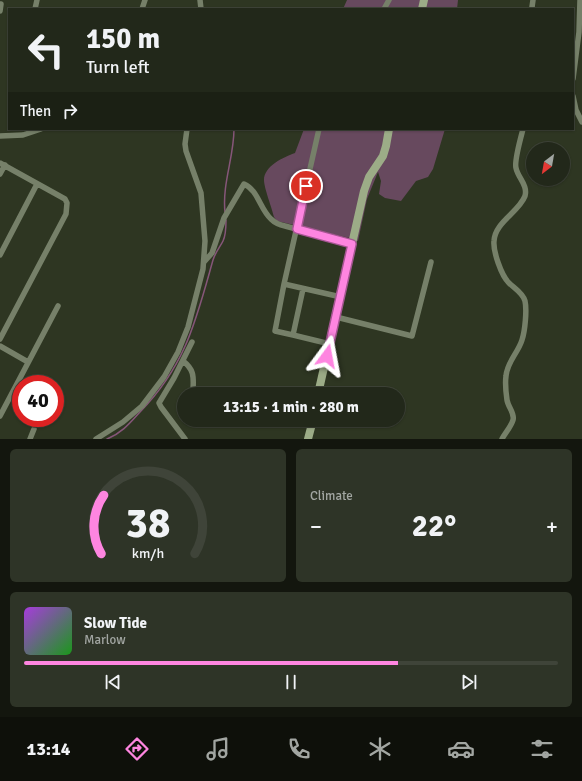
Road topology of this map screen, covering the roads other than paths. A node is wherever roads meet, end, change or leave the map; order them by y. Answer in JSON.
{"nodes":[{"id":1,"x":580,"y":0,"type":"edge"},
{"id":2,"x":1,"y":3,"type":"edge"},
{"id":3,"x":0,"y":11,"type":"edge"},
{"id":4,"x":574,"y":71,"type":"edge"},
{"id":5,"x":574,"y":101,"type":"edge"},
{"id":6,"x":582,"y":122,"type":"edge"},
{"id":7,"x":38,"y":130,"type":"edge"},
{"id":8,"x":187,"y":130,"type":"edge"},
{"id":9,"x":319,"y":130,"type":"edge"},
{"id":10,"x":389,"y":130,"type":"edge"},
{"id":11,"x":523,"y":130,"type":"edge"},
{"id":12,"x":0,"y":136,"type":"edge"},
{"id":13,"x":2,"y":164,"type":"edge"},
{"id":14,"x":0,"y":174,"type":"edge"},
{"id":15,"x":37,"y":184,"type":"junction"},
{"id":16,"x":297,"y":229,"type":"junction"},
{"id":17,"x":352,"y":244,"type":"junction"},
{"id":18,"x":0,"y":255,"type":"edge"},
{"id":19,"x":204,"y":262,"type":"junction"},
{"id":20,"x":431,"y":262,"type":"dead end"},
{"id":21,"x":284,"y":284,"type":"junction"},
{"id":22,"x":303,"y":289,"type":"junction"},
{"id":23,"x":341,"y":297,"type":"junction"},
{"id":24,"x":58,"y":306,"type":"dead end"},
{"id":25,"x":336,"y":317,"type":"junction"},
{"id":26,"x":293,"y":335,"type":"junction"},
{"id":27,"x":0,"y":338,"type":"edge"},
{"id":28,"x":192,"y":342,"type":"dead end"},
{"id":29,"x":330,"y":344,"type":"junction"},
{"id":30,"x":0,"y":346,"type":"edge"},
{"id":31,"x":183,"y":361,"type":"junction"},
{"id":32,"x":28,"y":362,"type":"junction"},
{"id":33,"x":194,"y":387,"type":"edge"},
{"id":34,"x":320,"y":387,"type":"edge"},
{"id":35,"x":160,"y":391,"type":"junction"},
{"id":36,"x":0,"y":416,"type":"edge"},
{"id":37,"x":311,"y":427,"type":"edge"},
{"id":38,"x":34,"y":429,"type":"dead end"},
{"id":39,"x":30,"y":439,"type":"edge"},
{"id":40,"x":96,"y":439,"type":"edge"},
{"id":41,"x":185,"y":439,"type":"edge"},
{"id":42,"x":308,"y":439,"type":"edge"},
{"id":43,"x":502,"y":439,"type":"edge"}],
"edges":[{"from":1,"to":4,"type":"street"},
{"from":2,"to":3,"type":"street"},
{"from":5,"to":6,"type":"street"},
{"from":7,"to":12,"type":"street"},
{"from":8,"to":19,"type":"street"},
{"from":9,"to":16,"type":"street"},
{"from":10,"to":17,"type":"street"},
{"from":11,"to":43,"type":"street"},
{"from":13,"to":14,"type":"street"},
{"from":13,"to":15,"type":"street"},
{"from":15,"to":18,"type":"street"},
{"from":15,"to":27,"type":"street"},
{"from":16,"to":17,"type":"street"},
{"from":16,"to":19,"type":"street"},
{"from":16,"to":21,"type":"street"},
{"from":17,"to":23,"type":"street"},
{"from":19,"to":35,"type":"street"},
{"from":20,"to":25,"type":"street"},
{"from":21,"to":22,"type":"street"},
{"from":21,"to":26,"type":"street"},
{"from":22,"to":23,"type":"street"},
{"from":22,"to":26,"type":"street"},
{"from":23,"to":25,"type":"street"},
{"from":24,"to":32,"type":"street"},
{"from":25,"to":29,"type":"street"},
{"from":26,"to":29,"type":"street"},
{"from":28,"to":31,"type":"street"},
{"from":29,"to":34,"type":"street"},
{"from":30,"to":32,"type":"street"},
{"from":31,"to":33,"type":"street"},
{"from":31,"to":35,"type":"street"},
{"from":32,"to":36,"type":"street"},
{"from":35,"to":40,"type":"street"},
{"from":35,"to":41,"type":"street"},
{"from":37,"to":42,"type":"street"},
{"from":38,"to":39,"type":"street"}]}
